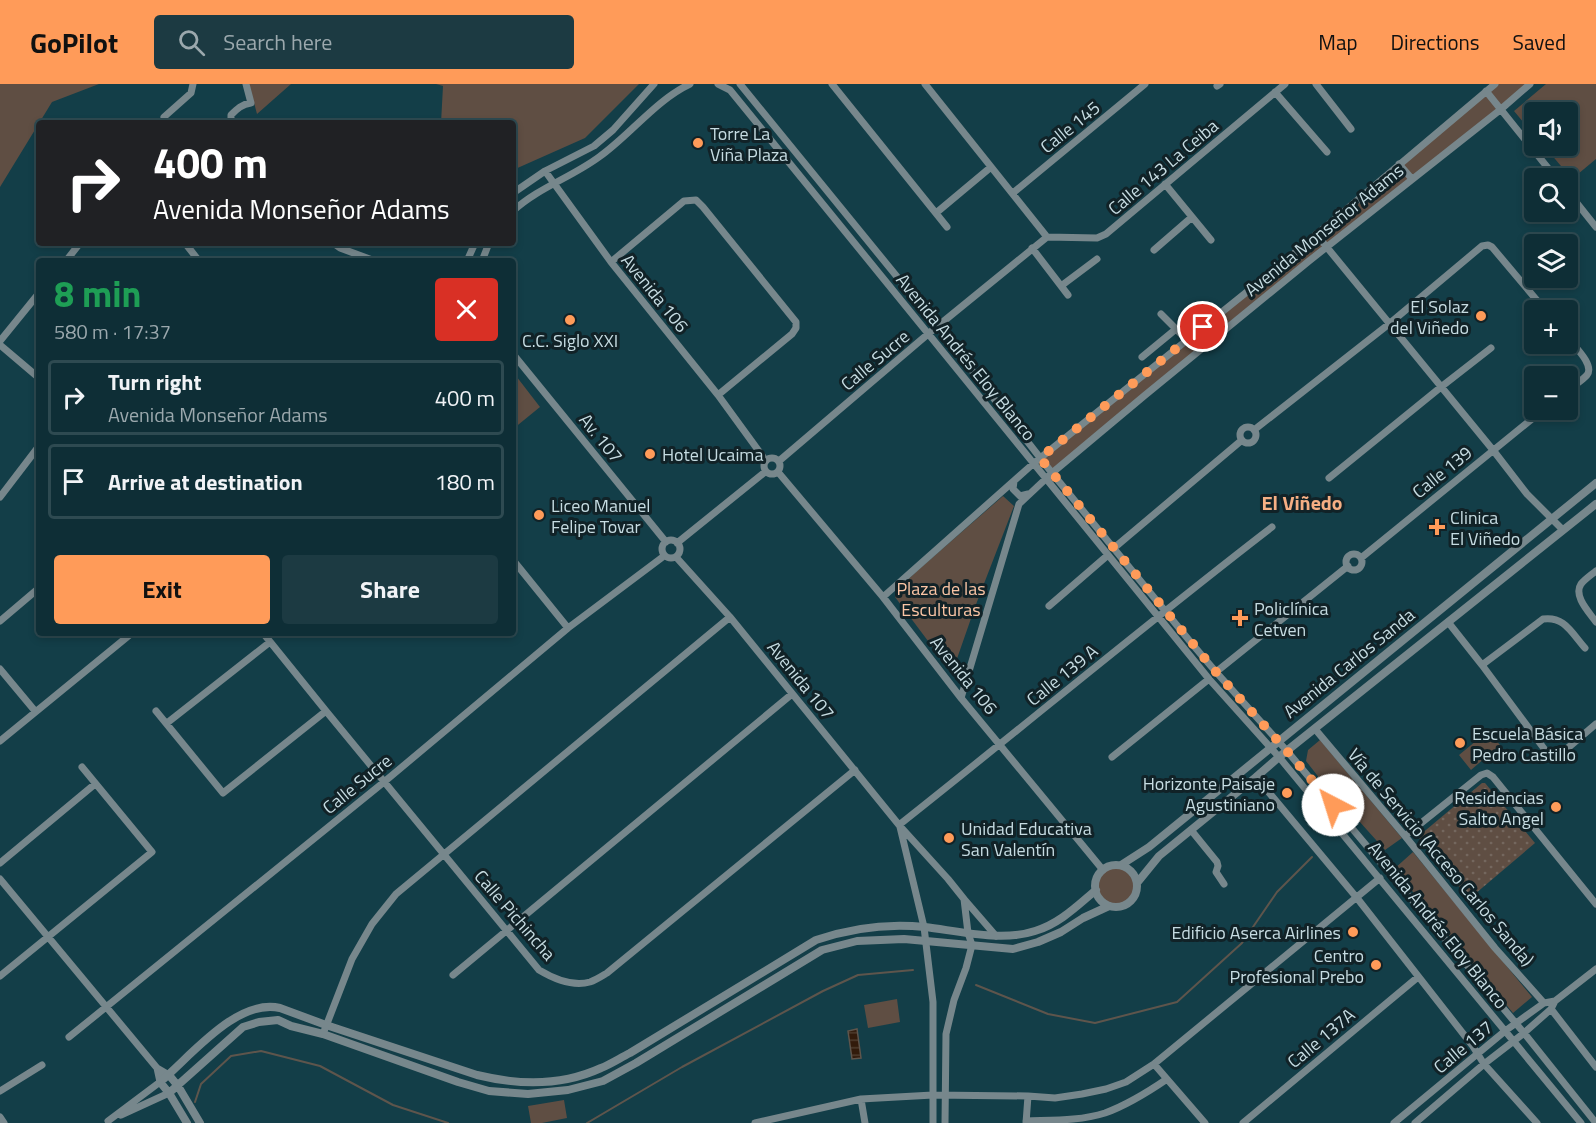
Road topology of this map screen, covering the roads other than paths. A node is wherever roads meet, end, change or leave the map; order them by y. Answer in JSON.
{"nodes":[{"id":1,"x":194,"y":84,"type":"edge"},
{"id":2,"x":246,"y":84,"type":"edge"},
{"id":3,"x":654,"y":84,"type":"edge"},
{"id":4,"x":690,"y":84,"type":"edge"},
{"id":5,"x":718,"y":84,"type":"edge"},
{"id":6,"x":740,"y":84,"type":"edge"},
{"id":7,"x":832,"y":84,"type":"edge"},
{"id":8,"x":924,"y":84,"type":"edge"},
{"id":9,"x":1145,"y":84,"type":"edge"},
{"id":10,"x":1285,"y":84,"type":"edge"},
{"id":11,"x":1316,"y":84,"type":"edge"},
{"id":12,"x":1495,"y":84,"type":"edge"},
{"id":13,"x":1530,"y":84,"type":"edge"},
{"id":14,"x":1486,"y":91,"type":"junction"},
{"id":15,"x":1275,"y":92,"type":"junction"},
{"id":16,"x":1500,"y":110,"type":"junction"},
{"id":17,"x":164,"y":117,"type":"dead end"},
{"id":18,"x":231,"y":120,"type":"edge"},
{"id":19,"x":1351,"y":129,"type":"dead end"},
{"id":20,"x":1327,"y":152,"type":"dead end"},
{"id":21,"x":1399,"y":164,"type":"junction"},
{"id":22,"x":991,"y":167,"type":"junction"},
{"id":23,"x":1548,"y":168,"type":"edge"},
{"id":24,"x":545,"y":171,"type":"junction"},
{"id":25,"x":1412,"y":179,"type":"junction"},
{"id":26,"x":553,"y":184,"type":"junction"},
{"id":27,"x":1165,"y":184,"type":"junction"},
{"id":28,"x":516,"y":191,"type":"edge"},
{"id":29,"x":1013,"y":193,"type":"junction"},
{"id":30,"x":1578,"y":204,"type":"edge"},
{"id":31,"x":516,"y":208,"type":"edge"},
{"id":32,"x":936,"y":213,"type":"junction"},
{"id":33,"x":1192,"y":217,"type":"junction"},
{"id":34,"x":947,"y":227,"type":"dead end"},
{"id":35,"x":1596,"y":227,"type":"edge"},
{"id":36,"x":1316,"y":234,"type":"junction"},
{"id":37,"x":1047,"y":237,"type":"junction"},
{"id":38,"x":1211,"y":240,"type":"dead end"},
{"id":39,"x":78,"y":246,"type":"edge"},
{"id":40,"x":187,"y":246,"type":"edge"},
{"id":41,"x":337,"y":246,"type":"edge"},
{"id":42,"x":1328,"y":247,"type":"junction"},
{"id":43,"x":1032,"y":248,"type":"junction"},
{"id":44,"x":1154,"y":250,"type":"dead end"},
{"id":45,"x":68,"y":258,"type":"edge"},
{"id":46,"x":197,"y":258,"type":"edge"},
{"id":47,"x":367,"y":258,"type":"edge"},
{"id":48,"x":1097,"y":259,"type":"dead end"},
{"id":49,"x":611,"y":262,"type":"junction"},
{"id":50,"x":1061,"y":286,"type":"junction"},
{"id":51,"x":1068,"y":295,"type":"dead end"},
{"id":52,"x":36,"y":297,"type":"edge"},
{"id":53,"x":1537,"y":300,"type":"edge"},
{"id":54,"x":1161,"y":314,"type":"dead end"},
{"id":55,"x":1389,"y":324,"type":"junction"},
{"id":56,"x":938,"y":327,"type":"junction"},
{"id":57,"x":1176,"y":329,"type":"junction"},
{"id":58,"x":928,"y":334,"type":"junction"},
{"id":59,"x":1187,"y":340,"type":"junction"},
{"id":60,"x":0,"y":341,"type":"edge"},
{"id":61,"x":0,"y":345,"type":"edge"},
{"id":62,"x":1491,"y":348,"type":"dead end"},
{"id":63,"x":1578,"y":351,"type":"edge"},
{"id":64,"x":1142,"y":357,"type":"dead end"},
{"id":65,"x":516,"y":358,"type":"edge"},
{"id":66,"x":36,"y":375,"type":"edge"},
{"id":67,"x":1578,"y":382,"type":"edge"},
{"id":68,"x":1441,"y":387,"type":"junction"},
{"id":69,"x":718,"y":395,"type":"junction"},
{"id":70,"x":1530,"y":420,"type":"edge"},
{"id":71,"x":1254,"y":430,"type":"junction"},
{"id":72,"x":1242,"y":440,"type":"junction"},
{"id":73,"x":36,"y":450,"type":"edge"},
{"id":74,"x":1493,"y":450,"type":"junction"},
{"id":75,"x":1040,"y":458,"type":"junction"},
{"id":76,"x":766,"y":461,"type":"junction"},
{"id":77,"x":779,"y":461,"type":"junction"},
{"id":78,"x":1034,"y":463,"type":"junction"},
{"id":79,"x":765,"y":472,"type":"junction"},
{"id":80,"x":778,"y":472,"type":"junction"},
{"id":81,"x":1049,"y":476,"type":"junction"},
{"id":82,"x":1329,"y":478,"type":"dead end"},
{"id":83,"x":1014,"y":481,"type":"junction"},
{"id":84,"x":1596,"y":483,"type":"edge"},
{"id":85,"x":1028,"y":494,"type":"junction"},
{"id":86,"x":0,"y":497,"type":"edge"},
{"id":87,"x":1596,"y":504,"type":"edge"},
{"id":88,"x":1552,"y":518,"type":"junction"},
{"id":89,"x":1272,"y":526,"type":"dead end"},
{"id":90,"x":1563,"y":530,"type":"junction"},
{"id":91,"x":666,"y":542,"type":"junction"},
{"id":92,"x":677,"y":543,"type":"junction"},
{"id":93,"x":1114,"y":548,"type":"junction"},
{"id":94,"x":1108,"y":555,"type":"junction"},
{"id":95,"x":664,"y":556,"type":"junction"},
{"id":96,"x":676,"y":557,"type":"junction"},
{"id":97,"x":516,"y":564,"type":"edge"},
{"id":98,"x":1596,"y":571,"type":"edge"},
{"id":99,"x":36,"y":591,"type":"edge"},
{"id":100,"x":883,"y":597,"type":"junction"},
{"id":101,"x":1049,"y":606,"type":"dead end"},
{"id":102,"x":1165,"y":610,"type":"junction"},
{"id":103,"x":1158,"y":615,"type":"junction"},
{"id":104,"x":730,"y":617,"type":"junction"},
{"id":105,"x":0,"y":621,"type":"edge"},
{"id":106,"x":1448,"y":622,"type":"junction"},
{"id":107,"x":1596,"y":622,"type":"edge"},
{"id":108,"x":568,"y":628,"type":"junction"},
{"id":109,"x":128,"y":636,"type":"edge"},
{"id":110,"x":265,"y":636,"type":"edge"},
{"id":111,"x":270,"y":642,"type":"junction"},
{"id":112,"x":1585,"y":648,"type":"dead end"},
{"id":113,"x":1482,"y":665,"type":"junction"},
{"id":114,"x":0,"y":669,"type":"edge"},
{"id":115,"x":1216,"y":672,"type":"junction"},
{"id":116,"x":1209,"y":679,"type":"junction"},
{"id":117,"x":792,"y":694,"type":"junction"},
{"id":118,"x":961,"y":698,"type":"junction"},
{"id":119,"x":35,"y":711,"type":"junction"},
{"id":120,"x":156,"y":711,"type":"dead end"},
{"id":121,"x":326,"y":711,"type":"junction"},
{"id":122,"x":167,"y":723,"type":"junction"},
{"id":123,"x":1596,"y":724,"type":"edge"},
{"id":124,"x":1315,"y":729,"type":"junction"},
{"id":125,"x":0,"y":741,"type":"edge"},
{"id":126,"x":1001,"y":745,"type":"junction"},
{"id":127,"x":1275,"y":745,"type":"junction"},
{"id":128,"x":1287,"y":751,"type":"junction"},
{"id":129,"x":1112,"y":757,"type":"dead end"},
{"id":130,"x":1279,"y":757,"type":"junction"},
{"id":131,"x":82,"y":767,"type":"dead end"},
{"id":132,"x":855,"y":770,"type":"junction"},
{"id":133,"x":1256,"y":777,"type":"junction"},
{"id":134,"x":384,"y":782,"type":"junction"},
{"id":135,"x":96,"y":784,"type":"junction"},
{"id":136,"x":899,"y":825,"type":"junction"},
{"id":137,"x":1191,"y":830,"type":"junction"},
{"id":138,"x":1405,"y":836,"type":"junction"},
{"id":139,"x":444,"y":854,"type":"junction"},
{"id":140,"x":0,"y":863,"type":"edge"},
{"id":141,"x":1120,"y":866,"type":"junction"},
{"id":142,"x":1103,"y":870,"type":"junction"},
{"id":143,"x":1380,"y":878,"type":"junction"},
{"id":144,"x":0,"y":879,"type":"edge"},
{"id":145,"x":1137,"y":883,"type":"junction"},
{"id":146,"x":1224,"y":884,"type":"dead end"},
{"id":147,"x":1096,"y":890,"type":"junction"},
{"id":148,"x":1357,"y":898,"type":"junction"},
{"id":149,"x":964,"y":899,"type":"junction"},
{"id":150,"x":1596,"y":904,"type":"edge"},
{"id":151,"x":1109,"y":906,"type":"junction"},
{"id":152,"x":924,"y":927,"type":"junction"},
{"id":153,"x":506,"y":930,"type":"junction"},
{"id":154,"x":968,"y":933,"type":"junction"},
{"id":155,"x":996,"y":936,"type":"junction"},
{"id":156,"x":50,"y":937,"type":"junction"},
{"id":157,"x":926,"y":941,"type":"junction"},
{"id":158,"x":972,"y":945,"type":"junction"},
{"id":159,"x":787,"y":957,"type":"junction"},
{"id":160,"x":794,"y":967,"type":"junction"},
{"id":161,"x":1596,"y":969,"type":"edge"},
{"id":162,"x":453,"y":975,"type":"dead end"},
{"id":163,"x":0,"y":976,"type":"edge"},
{"id":164,"x":1418,"y":977,"type":"junction"},
{"id":165,"x":1555,"y":1001,"type":"junction"},
{"id":166,"x":1544,"y":1003,"type":"junction"},
{"id":167,"x":107,"y":1007,"type":"junction"},
{"id":168,"x":1551,"y":1009,"type":"junction"},
{"id":169,"x":1515,"y":1024,"type":"junction"},
{"id":170,"x":325,"y":1030,"type":"junction"},
{"id":171,"x":1505,"y":1031,"type":"junction"},
{"id":172,"x":1524,"y":1033,"type":"junction"},
{"id":173,"x":69,"y":1037,"type":"dead end"},
{"id":174,"x":1514,"y":1042,"type":"junction"},
{"id":175,"x":1478,"y":1054,"type":"junction"},
{"id":176,"x":1154,"y":1064,"type":"junction"},
{"id":177,"x":1484,"y":1064,"type":"junction"},
{"id":178,"x":42,"y":1065,"type":"dead end"},
{"id":179,"x":1596,"y":1067,"type":"edge"},
{"id":180,"x":157,"y":1068,"type":"junction"},
{"id":181,"x":462,"y":1070,"type":"junction"},
{"id":182,"x":169,"y":1075,"type":"junction"},
{"id":183,"x":1167,"y":1079,"type":"junction"},
{"id":184,"x":160,"y":1082,"type":"junction"},
{"id":185,"x":458,"y":1082,"type":"junction"},
{"id":186,"x":178,"y":1086,"type":"junction"},
{"id":187,"x":0,"y":1091,"type":"edge"},
{"id":188,"x":169,"y":1093,"type":"junction"},
{"id":189,"x":933,"y":1095,"type":"junction"},
{"id":190,"x":945,"y":1096,"type":"junction"},
{"id":191,"x":1028,"y":1096,"type":"junction"},
{"id":192,"x":861,"y":1099,"type":"junction"},
{"id":193,"x":0,"y":1117,"type":"edge"},
{"id":194,"x":107,"y":1122,"type":"edge"},
{"id":195,"x":1026,"y":1122,"type":"edge"},
{"id":196,"x":4,"y":1123,"type":"edge"},
{"id":197,"x":187,"y":1123,"type":"edge"},
{"id":198,"x":200,"y":1123,"type":"edge"},
{"id":199,"x":755,"y":1123,"type":"edge"},
{"id":200,"x":866,"y":1123,"type":"edge"},
{"id":201,"x":933,"y":1123,"type":"edge"},
{"id":202,"x":945,"y":1123,"type":"edge"},
{"id":203,"x":1205,"y":1123,"type":"edge"},
{"id":204,"x":1243,"y":1123,"type":"edge"},
{"id":205,"x":1394,"y":1123,"type":"edge"},
{"id":206,"x":1415,"y":1123,"type":"edge"},
{"id":207,"x":1537,"y":1123,"type":"edge"},
{"id":208,"x":1581,"y":1123,"type":"edge"},
{"id":209,"x":1596,"y":1123,"type":"edge"}],
"edges":[{"from":1,"to":17,"type":"street"},
{"from":2,"to":18,"type":"street"},
{"from":3,"to":24,"type":"street"},
{"from":4,"to":26,"type":"street"},
{"from":5,"to":58,"type":"street","name":"Avenida Andrés Eloy Blanco"},
{"from":6,"to":56,"type":"street","name":"Avenida Andrés Eloy Blanco"},
{"from":7,"to":32,"type":"street"},
{"from":8,"to":22,"type":"street"},
{"from":9,"to":29,"type":"street","name":"Calle 145"},
{"from":10,"to":15,"type":"street","name":"Calle 143 La Ceiba"},
{"from":11,"to":19,"type":"street"},
{"from":12,"to":14,"type":"street","name":"Avenida Monseñor Adams"},
{"from":13,"to":16,"type":"street","name":"Avenida Monseñor Adams"},
{"from":14,"to":16,"type":"street"},
{"from":14,"to":21,"type":"street","name":"Avenida Monseñor Adams"},
{"from":15,"to":20,"type":"street"},
{"from":15,"to":27,"type":"street","name":"Calle 143 La Ceiba"},
{"from":16,"to":23,"type":"street"},
{"from":16,"to":25,"type":"street","name":"Avenida Monseñor Adams"},
{"from":21,"to":25,"type":"street"},
{"from":21,"to":36,"type":"street","name":"Avenida Monseñor Adams"},
{"from":22,"to":29,"type":"street"},
{"from":22,"to":32,"type":"street"},
{"from":24,"to":26,"type":"street","name":"Avenida 106"},
{"from":24,"to":28,"type":"street"},
{"from":25,"to":42,"type":"street","name":"Avenida Monseñor Adams"},
{"from":26,"to":31,"type":"street"},
{"from":26,"to":49,"type":"street","name":"Avenida 106"},
{"from":27,"to":33,"type":"street"},
{"from":27,"to":37,"type":"street","name":"Calle 143 La Ceiba"},
{"from":29,"to":37,"type":"street"},
{"from":30,"to":35,"type":"street"},
{"from":32,"to":34,"type":"street"},
{"from":33,"to":38,"type":"street"},
{"from":33,"to":44,"type":"street"},
{"from":36,"to":42,"type":"street"},
{"from":36,"to":59,"type":"street","name":"Avenida Monseñor Adams"},
{"from":37,"to":43,"type":"street","name":"Calle Sucre"},
{"from":39,"to":45,"type":"street"},
{"from":40,"to":46,"type":"street"},
{"from":41,"to":47,"type":"street"},
{"from":42,"to":55,"type":"street"},
{"from":42,"to":81,"type":"street","name":"Avenida Monseñor Adams"},
{"from":43,"to":50,"type":"street"},
{"from":43,"to":56,"type":"street","name":"Calle Sucre"},
{"from":48,"to":50,"type":"street"},
{"from":49,"to":69,"type":"street","name":"Avenida 106"},
{"from":49,"to":69,"type":"street"},
{"from":50,"to":51,"type":"street"},
{"from":52,"to":60,"type":"street"},
{"from":53,"to":55,"type":"street"},
{"from":54,"to":57,"type":"street"},
{"from":55,"to":68,"type":"street"},
{"from":55,"to":71,"type":"street"},
{"from":56,"to":58,"type":"street","name":"Calle Sucre"},
{"from":56,"to":75,"type":"street","name":"Avenida Andrés Eloy Blanco"},
{"from":57,"to":59,"type":"street"},
{"from":57,"to":64,"type":"street"},
{"from":58,"to":77,"type":"street","name":"Calle Sucre"},
{"from":58,"to":78,"type":"street","name":"Avenida Andrés Eloy Blanco"},
{"from":59,"to":75,"type":"street","name":"Avenida Monseñor Adams"},
{"from":61,"to":66,"type":"street"},
{"from":62,"to":68,"type":"street"},
{"from":63,"to":67,"type":"street"},
{"from":65,"to":91,"type":"street","name":"Av. 107"},
{"from":68,"to":74,"type":"street"},
{"from":68,"to":82,"type":"street"},
{"from":69,"to":76,"type":"street","name":"Avenida 106"},
{"from":70,"to":74,"type":"street","name":"Calle 139"},
{"from":71,"to":72,"type":"street"},
{"from":71,"to":72,"type":"street"},
{"from":72,"to":93,"type":"street"},
{"from":73,"to":86,"type":"street"},
{"from":74,"to":88,"type":"street"},
{"from":74,"to":115,"type":"street","name":"Calle 139"},
{"from":75,"to":78,"type":"street","name":"Avenida Monseñor Adams"},
{"from":75,"to":81,"type":"street","name":"Avenida Andrés Eloy Blanco"},
{"from":76,"to":77,"type":"street"},
{"from":76,"to":79,"type":"street"},
{"from":77,"to":80,"type":"street"},
{"from":78,"to":81,"type":"street","name":"Avenida Andrés Eloy Blanco"},
{"from":78,"to":83,"type":"street","name":"Avenida Monseñor Adams"},
{"from":79,"to":80,"type":"street"},
{"from":79,"to":92,"type":"street"},
{"from":80,"to":100,"type":"street","name":"Avenida 106"},
{"from":81,"to":85,"type":"street","name":"Avenida Monseñor Adams"},
{"from":81,"to":93,"type":"street","name":"Avenida Andrés Eloy Blanco"},
{"from":81,"to":94,"type":"street","name":"Avenida Andrés Eloy Blanco"},
{"from":83,"to":85,"type":"street"},
{"from":83,"to":100,"type":"street","name":"Avenida Monseñor Adams"},
{"from":84,"to":88,"type":"street","name":"Avenida Carlos Sanda"},
{"from":85,"to":118,"type":"street","name":"Avenida Monseñor Adams"},
{"from":87,"to":90,"type":"street","name":"Avenida Carlos Sanda"},
{"from":88,"to":90,"type":"street"},
{"from":88,"to":127,"type":"street","name":"Avenida Carlos Sanda"},
{"from":89,"to":102,"type":"street","name":"Calle 139 A"},
{"from":90,"to":106,"type":"street","name":"Avenida Carlos Sanda"},
{"from":91,"to":92,"type":"street"},
{"from":91,"to":95,"type":"street"},
{"from":92,"to":96,"type":"street"},
{"from":93,"to":102,"type":"street","name":"Avenida Andrés Eloy Blanco"},
{"from":94,"to":101,"type":"street"},
{"from":94,"to":103,"type":"street","name":"Avenida Andrés Eloy Blanco"},
{"from":95,"to":96,"type":"street"},
{"from":95,"to":108,"type":"street","name":"Calle Sucre"},
{"from":96,"to":104,"type":"street","name":"Avenida 107"},
{"from":97,"to":108,"type":"street"},
{"from":98,"to":107,"type":"street"},
{"from":99,"to":105,"type":"street"},
{"from":100,"to":118,"type":"street","name":"Avenida 106"},
{"from":102,"to":103,"type":"street","name":"Calle 139 A"},
{"from":102,"to":115,"type":"street","name":"Avenida Andrés Eloy Blanco"},
{"from":103,"to":116,"type":"street","name":"Avenida Andrés Eloy Blanco"},
{"from":103,"to":126,"type":"street","name":"Calle 139 A"},
{"from":104,"to":117,"type":"street","name":"Avenida 107"},
{"from":104,"to":139,"type":"street"},
{"from":106,"to":113,"type":"street"},
{"from":106,"to":124,"type":"street","name":"Avenida Carlos Sanda"},
{"from":108,"to":134,"type":"street","name":"Calle Sucre"},
{"from":109,"to":119,"type":"street"},
{"from":110,"to":111,"type":"street","name":"Calle Pichincha"},
{"from":111,"to":121,"type":"street","name":"Calle Pichincha"},
{"from":111,"to":122,"type":"street"},
{"from":112,"to":113,"type":"street"},
{"from":113,"to":123,"type":"street"},
{"from":114,"to":119,"type":"street"},
{"from":115,"to":127,"type":"street","name":"Avenida Andrés Eloy Blanco"},
{"from":116,"to":127,"type":"street","name":"Avenida Andrés Eloy Blanco"},
{"from":116,"to":129,"type":"street"},
{"from":117,"to":132,"type":"street","name":"Avenida 107"},
{"from":117,"to":153,"type":"street"},
{"from":118,"to":126,"type":"street","name":"Avenida 106"},
{"from":119,"to":125,"type":"street"},
{"from":120,"to":122,"type":"street"},
{"from":121,"to":122,"type":"street"},
{"from":121,"to":134,"type":"street","name":"Calle Pichincha"},
{"from":124,"to":128,"type":"street","name":"Avenida Carlos Sanda"},
{"from":124,"to":138,"type":"street","name":"Vía de Servicio (Acceso Carlos Sanda)"},
{"from":126,"to":136,"type":"street","name":"Calle 139 A"},
{"from":126,"to":142,"type":"street","name":"Avenida 106"},
{"from":127,"to":128,"type":"street","name":"Avenida Andrés Eloy Blanco"},
{"from":127,"to":130,"type":"street","name":"Avenida Andrés Eloy Blanco"},
{"from":127,"to":141,"type":"street","name":"Avenida Carlos Sanda"},
{"from":128,"to":130,"type":"street","name":"Avenida Carlos Sanda"},
{"from":128,"to":169,"type":"street","name":"Avenida Andrés Eloy Blanco"},
{"from":130,"to":133,"type":"street","name":"Avenida Carlos Sanda"},
{"from":130,"to":143,"type":"street","name":"Avenida Andrés Eloy Blanco"},
{"from":131,"to":135,"type":"street"},
{"from":132,"to":136,"type":"street","name":"Avenida 107"},
{"from":132,"to":153,"type":"street","name":"Calle Pichincha"},
{"from":133,"to":137,"type":"street","name":"Avenida Carlos Sanda"},
{"from":133,"to":148,"type":"street"},
{"from":134,"to":139,"type":"street","name":"Calle Pichincha"},
{"from":134,"to":167,"type":"street","name":"Calle Sucre"},
{"from":135,"to":140,"type":"street"},
{"from":135,"to":156,"type":"street"},
{"from":136,"to":149,"type":"street","name":"Avenida 107"},
{"from":136,"to":152,"type":"street"},
{"from":137,"to":145,"type":"street","name":"Avenida Carlos Sanda"},
{"from":137,"to":146,"type":"street"},
{"from":138,"to":150,"type":"street"},
{"from":138,"to":166,"type":"street","name":"Vía de Servicio (Acceso Carlos Sanda)"},
{"from":139,"to":153,"type":"street","name":"Calle Pichincha"},
{"from":139,"to":170,"type":"street"},
{"from":141,"to":142,"type":"street"},
{"from":141,"to":145,"type":"street"},
{"from":142,"to":147,"type":"street"},
{"from":143,"to":148,"type":"street"},
{"from":143,"to":171,"type":"street","name":"Avenida Andrés Eloy Blanco"},
{"from":144,"to":156,"type":"street"},
{"from":145,"to":151,"type":"street"},
{"from":147,"to":151,"type":"street"},
{"from":147,"to":155,"type":"street"},
{"from":148,"to":164,"type":"street"},
{"from":148,"to":176,"type":"street"},
{"from":149,"to":154,"type":"street"},
{"from":149,"to":155,"type":"street","name":"Avenida 107"},
{"from":151,"to":158,"type":"street"},
{"from":152,"to":154,"type":"street"},
{"from":152,"to":157,"type":"street"},
{"from":152,"to":159,"type":"street"},
{"from":153,"to":162,"type":"street"},
{"from":154,"to":155,"type":"street"},
{"from":154,"to":158,"type":"street"},
{"from":156,"to":163,"type":"street"},
{"from":156,"to":167,"type":"street"},
{"from":157,"to":158,"type":"street"},
{"from":157,"to":160,"type":"street"},
{"from":157,"to":189,"type":"street"},
{"from":158,"to":190,"type":"street"},
{"from":159,"to":160,"type":"street"},
{"from":159,"to":181,"type":"street"},
{"from":160,"to":185,"type":"street"},
{"from":161,"to":165,"type":"street"},
{"from":164,"to":175,"type":"street"},
{"from":164,"to":204,"type":"street","name":"Calle 137A"},
{"from":165,"to":166,"type":"street","name":"Calle 137"},
{"from":165,"to":168,"type":"street"},
{"from":166,"to":169,"type":"street","name":"Calle 137"},
{"from":167,"to":173,"type":"street","name":"Calle Sucre"},
{"from":167,"to":180,"type":"street"},
{"from":168,"to":172,"type":"street"},
{"from":168,"to":179,"type":"street"},
{"from":169,"to":171,"type":"street","name":"Calle 137"},
{"from":169,"to":172,"type":"street","name":"Avenida Andrés Eloy Blanco"},
{"from":170,"to":181,"type":"street"},
{"from":170,"to":182,"type":"street"},
{"from":170,"to":185,"type":"street"},
{"from":170,"to":186,"type":"street"},
{"from":171,"to":174,"type":"street","name":"Avenida Andrés Eloy Blanco"},
{"from":171,"to":175,"type":"street","name":"Calle 137"},
{"from":172,"to":174,"type":"street"},
{"from":172,"to":209,"type":"street","name":"Avenida Andrés Eloy Blanco"},
{"from":174,"to":177,"type":"street"},
{"from":174,"to":208,"type":"street","name":"Avenida Andrés Eloy Blanco"},
{"from":175,"to":177,"type":"street"},
{"from":175,"to":205,"type":"street","name":"Calle 137"},
{"from":176,"to":183,"type":"street"},
{"from":176,"to":191,"type":"street"},
{"from":177,"to":206,"type":"street"},
{"from":177,"to":207,"type":"street"},
{"from":178,"to":187,"type":"street"},
{"from":180,"to":182,"type":"street"},
{"from":180,"to":184,"type":"street"},
{"from":181,"to":185,"type":"street"},
{"from":182,"to":184,"type":"street"},
{"from":182,"to":186,"type":"street"},
{"from":183,"to":195,"type":"street"},
{"from":183,"to":203,"type":"street"},
{"from":184,"to":188,"type":"street"},
{"from":184,"to":194,"type":"street"},
{"from":186,"to":188,"type":"street"},
{"from":186,"to":198,"type":"street"},
{"from":188,"to":194,"type":"street"},
{"from":188,"to":197,"type":"street"},
{"from":189,"to":190,"type":"street"},
{"from":189,"to":192,"type":"street"},
{"from":189,"to":201,"type":"street"},
{"from":190,"to":191,"type":"street"},
{"from":190,"to":202,"type":"street"},
{"from":191,"to":195,"type":"street"},
{"from":192,"to":199,"type":"street"},
{"from":192,"to":200,"type":"street"},
{"from":193,"to":196,"type":"street"}]}
